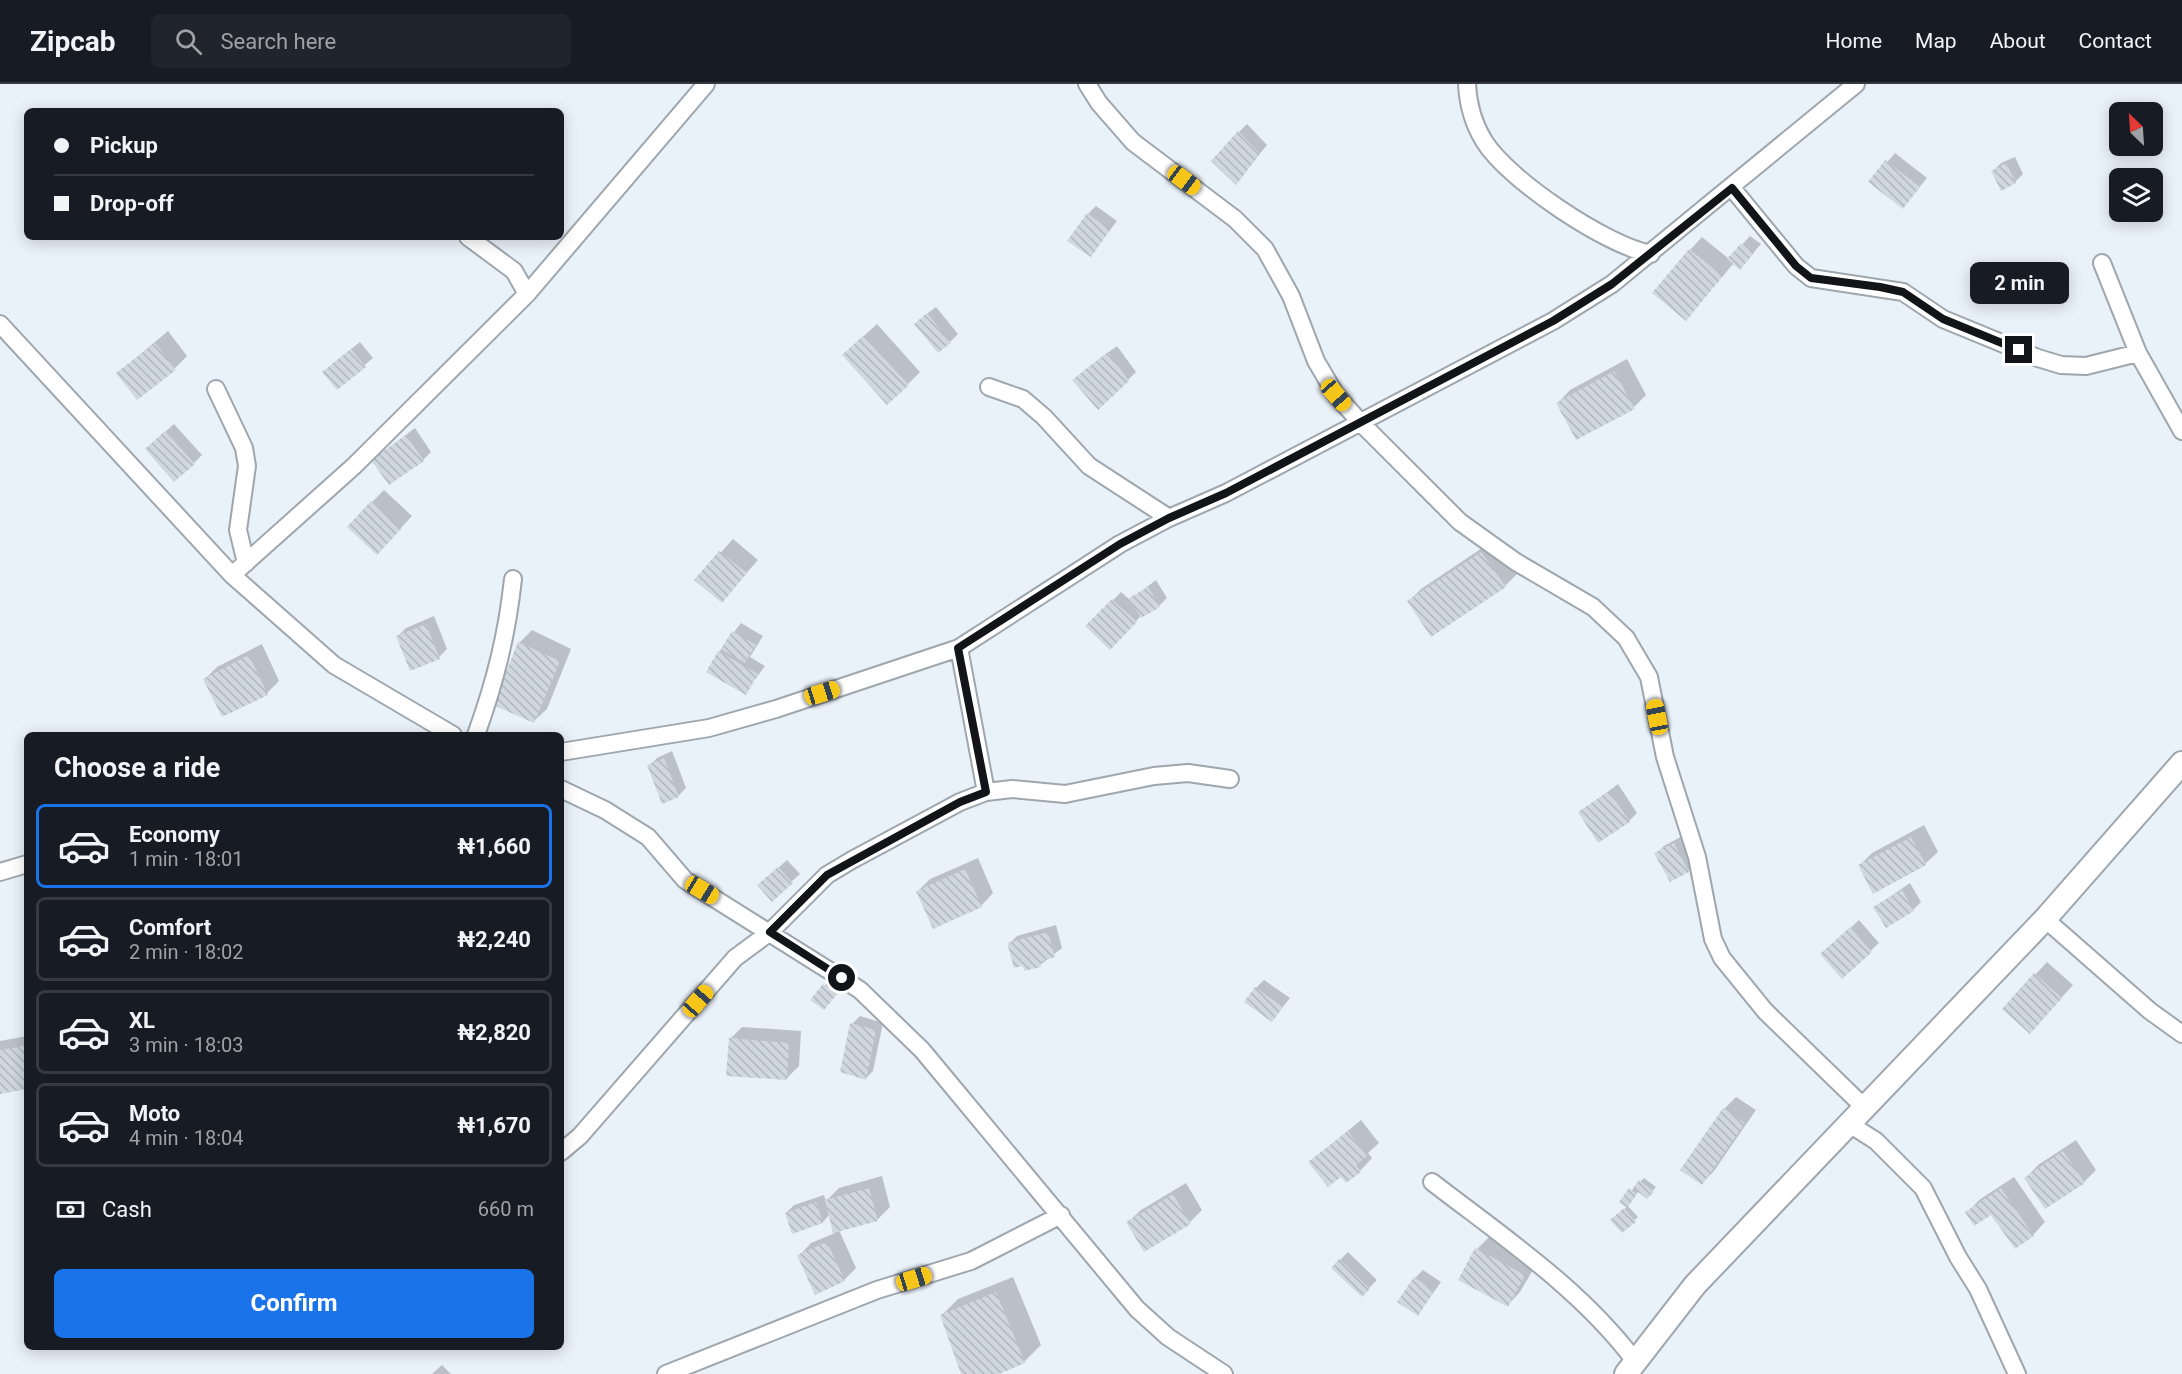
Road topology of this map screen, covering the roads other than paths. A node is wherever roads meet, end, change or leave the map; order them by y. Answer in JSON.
{"nodes":[{"id":1,"x":706,"y":84,"type":"edge"},
{"id":2,"x":1087,"y":84,"type":"edge"},
{"id":3,"x":1467,"y":84,"type":"edge"},
{"id":4,"x":1856,"y":84,"type":"edge"},
{"id":5,"x":1732,"y":188,"type":"junction"},
{"id":6,"x":472,"y":240,"type":"edge"},
{"id":7,"x":1651,"y":254,"type":"junction"},
{"id":8,"x":2102,"y":263,"type":"dead end"},
{"id":9,"x":527,"y":294,"type":"junction"},
{"id":10,"x":0,"y":324,"type":"edge"},
{"id":11,"x":2138,"y":353,"type":"junction"},
{"id":12,"x":989,"y":387,"type":"dead end"},
{"id":13,"x":216,"y":389,"type":"dead end"},
{"id":14,"x":1360,"y":422,"type":"junction"},
{"id":15,"x":2182,"y":431,"type":"edge"},
{"id":16,"x":1169,"y":518,"type":"junction"},
{"id":17,"x":246,"y":563,"type":"junction"},
{"id":18,"x":232,"y":575,"type":"junction"},
{"id":19,"x":513,"y":579,"type":"dead end"},
{"id":20,"x":958,"y":648,"type":"junction"},
{"id":21,"x":448,"y":732,"type":"edge"},
{"id":22,"x":477,"y":732,"type":"edge"},
{"id":23,"x":564,"y":752,"type":"edge"},
{"id":24,"x":2182,"y":763,"type":"edge"},
{"id":25,"x":1230,"y":779,"type":"dead end"},
{"id":26,"x":564,"y":790,"type":"edge"},
{"id":27,"x":986,"y":792,"type":"junction"},
{"id":28,"x":24,"y":865,"type":"edge"},
{"id":29,"x":0,"y":872,"type":"edge"},
{"id":30,"x":2045,"y":919,"type":"junction"},
{"id":31,"x":770,"y":932,"type":"junction"},
{"id":32,"x":2182,"y":1034,"type":"edge"},
{"id":33,"x":1866,"y":1108,"type":"junction"},
{"id":34,"x":1851,"y":1125,"type":"junction"},
{"id":35,"x":564,"y":1149,"type":"edge"},
{"id":36,"x":1432,"y":1182,"type":"dead end"},
{"id":37,"x":1061,"y":1215,"type":"junction"},
{"id":38,"x":1630,"y":1368,"type":"edge"},
{"id":39,"x":666,"y":1374,"type":"edge"},
{"id":40,"x":1224,"y":1374,"type":"edge"},
{"id":41,"x":2017,"y":1374,"type":"edge"}],
"edges":[{"from":1,"to":9,"type":"street"},
{"from":2,"to":14,"type":"street"},
{"from":3,"to":7,"type":"street"},
{"from":4,"to":5,"type":"street"},
{"from":5,"to":7,"type":"street"},
{"from":5,"to":11,"type":"street"},
{"from":6,"to":9,"type":"street"},
{"from":7,"to":14,"type":"street"},
{"from":8,"to":11,"type":"street"},
{"from":9,"to":17,"type":"street"},
{"from":10,"to":18,"type":"street"},
{"from":11,"to":15,"type":"street"},
{"from":12,"to":16,"type":"street"},
{"from":13,"to":17,"type":"street"},
{"from":14,"to":16,"type":"street"},
{"from":14,"to":33,"type":"street"},
{"from":16,"to":20,"type":"street"},
{"from":17,"to":18,"type":"street"},
{"from":18,"to":21,"type":"street"},
{"from":19,"to":22,"type":"street"},
{"from":20,"to":23,"type":"street"},
{"from":20,"to":27,"type":"street"},
{"from":24,"to":30,"type":"street"},
{"from":25,"to":27,"type":"street"},
{"from":26,"to":31,"type":"street"},
{"from":27,"to":31,"type":"street"},
{"from":28,"to":29,"type":"street"},
{"from":30,"to":32,"type":"street"},
{"from":30,"to":33,"type":"street"},
{"from":31,"to":35,"type":"street"},
{"from":31,"to":37,"type":"street"},
{"from":33,"to":34,"type":"street"},
{"from":34,"to":38,"type":"street"},
{"from":34,"to":41,"type":"street"},
{"from":36,"to":38,"type":"street"},
{"from":37,"to":39,"type":"street"},
{"from":37,"to":40,"type":"street"}]}
